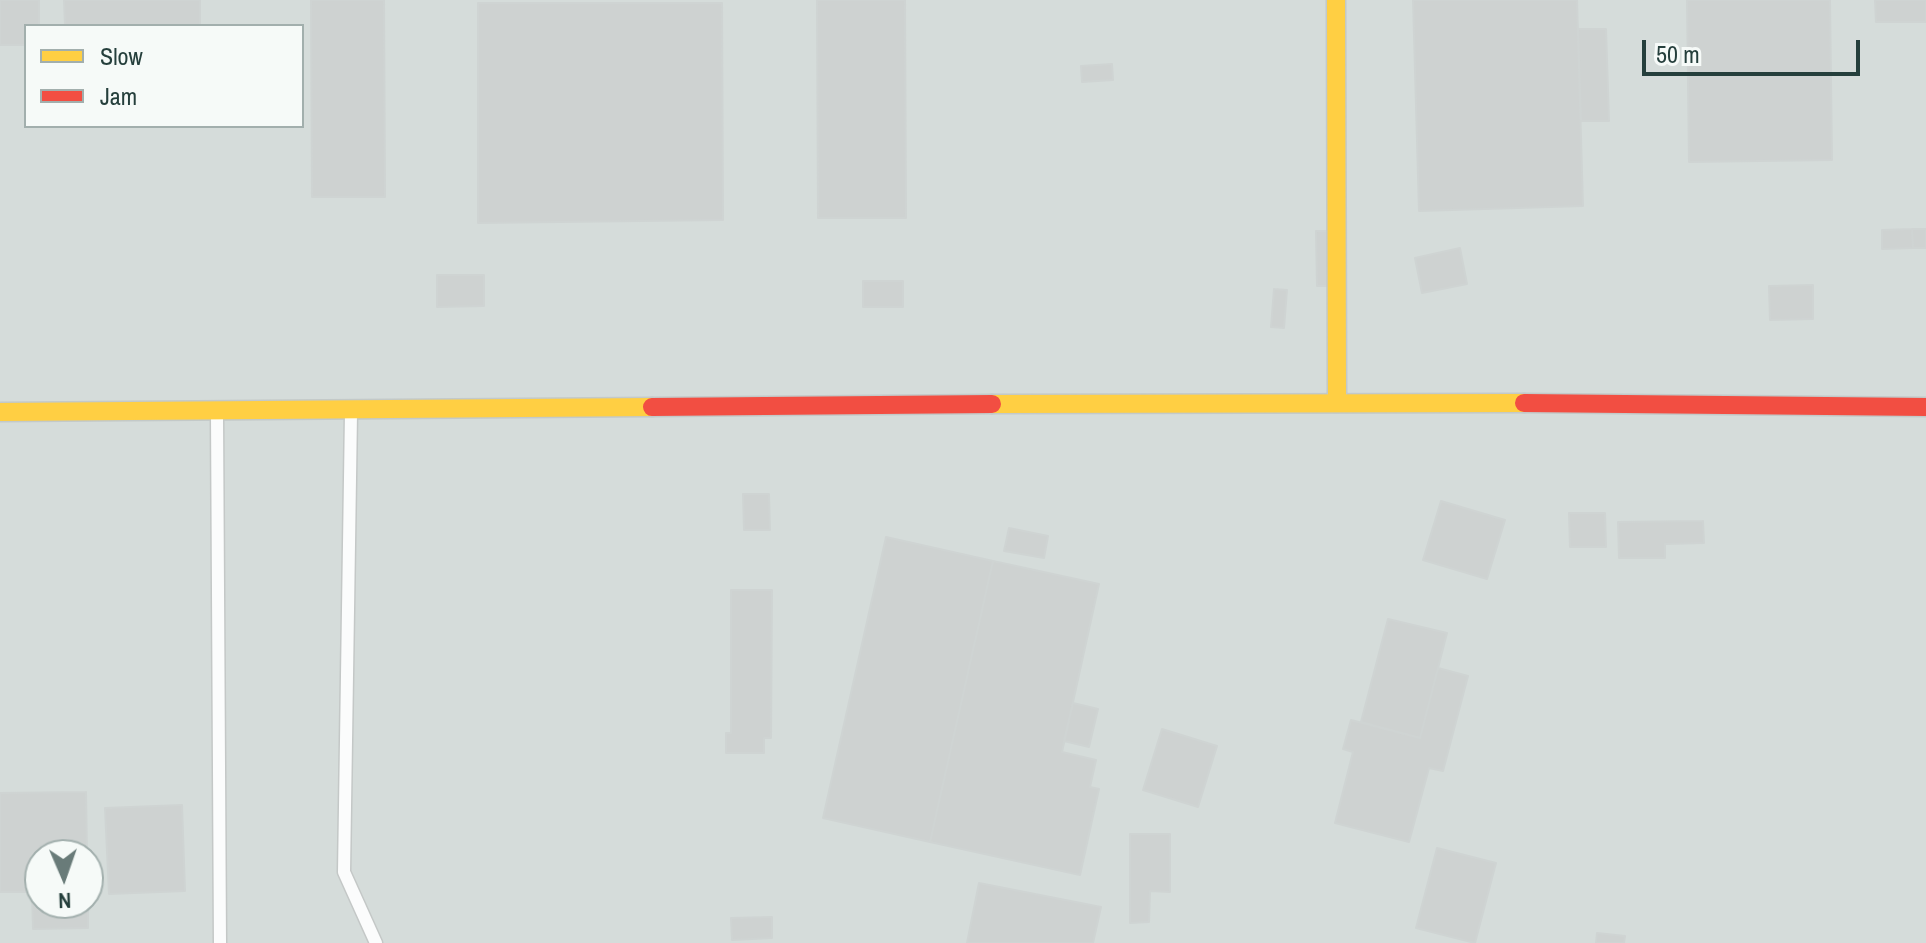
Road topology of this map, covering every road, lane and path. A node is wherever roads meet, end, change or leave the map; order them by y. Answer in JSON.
{"nodes":[{"id":1,"x":1336,"y":0,"type":"edge"},
{"id":2,"x":1337,"y":401,"type":"junction"},
{"id":3,"x":1926,"y":407,"type":"edge"},
{"id":4,"x":351,"y":409,"type":"junction"},
{"id":5,"x":217,"y":411,"type":"junction"},
{"id":6,"x":0,"y":412,"type":"edge"},
{"id":7,"x":220,"y":943,"type":"edge"},
{"id":8,"x":376,"y":943,"type":"edge"}],
"edges":[{"from":1,"to":2,"type":"street"},
{"from":2,"to":3,"type":"street"},
{"from":2,"to":4,"type":"street"},
{"from":4,"to":5,"type":"street"},
{"from":4,"to":8,"type":"lane"},
{"from":5,"to":6,"type":"street"},
{"from":5,"to":7,"type":"lane"}]}
